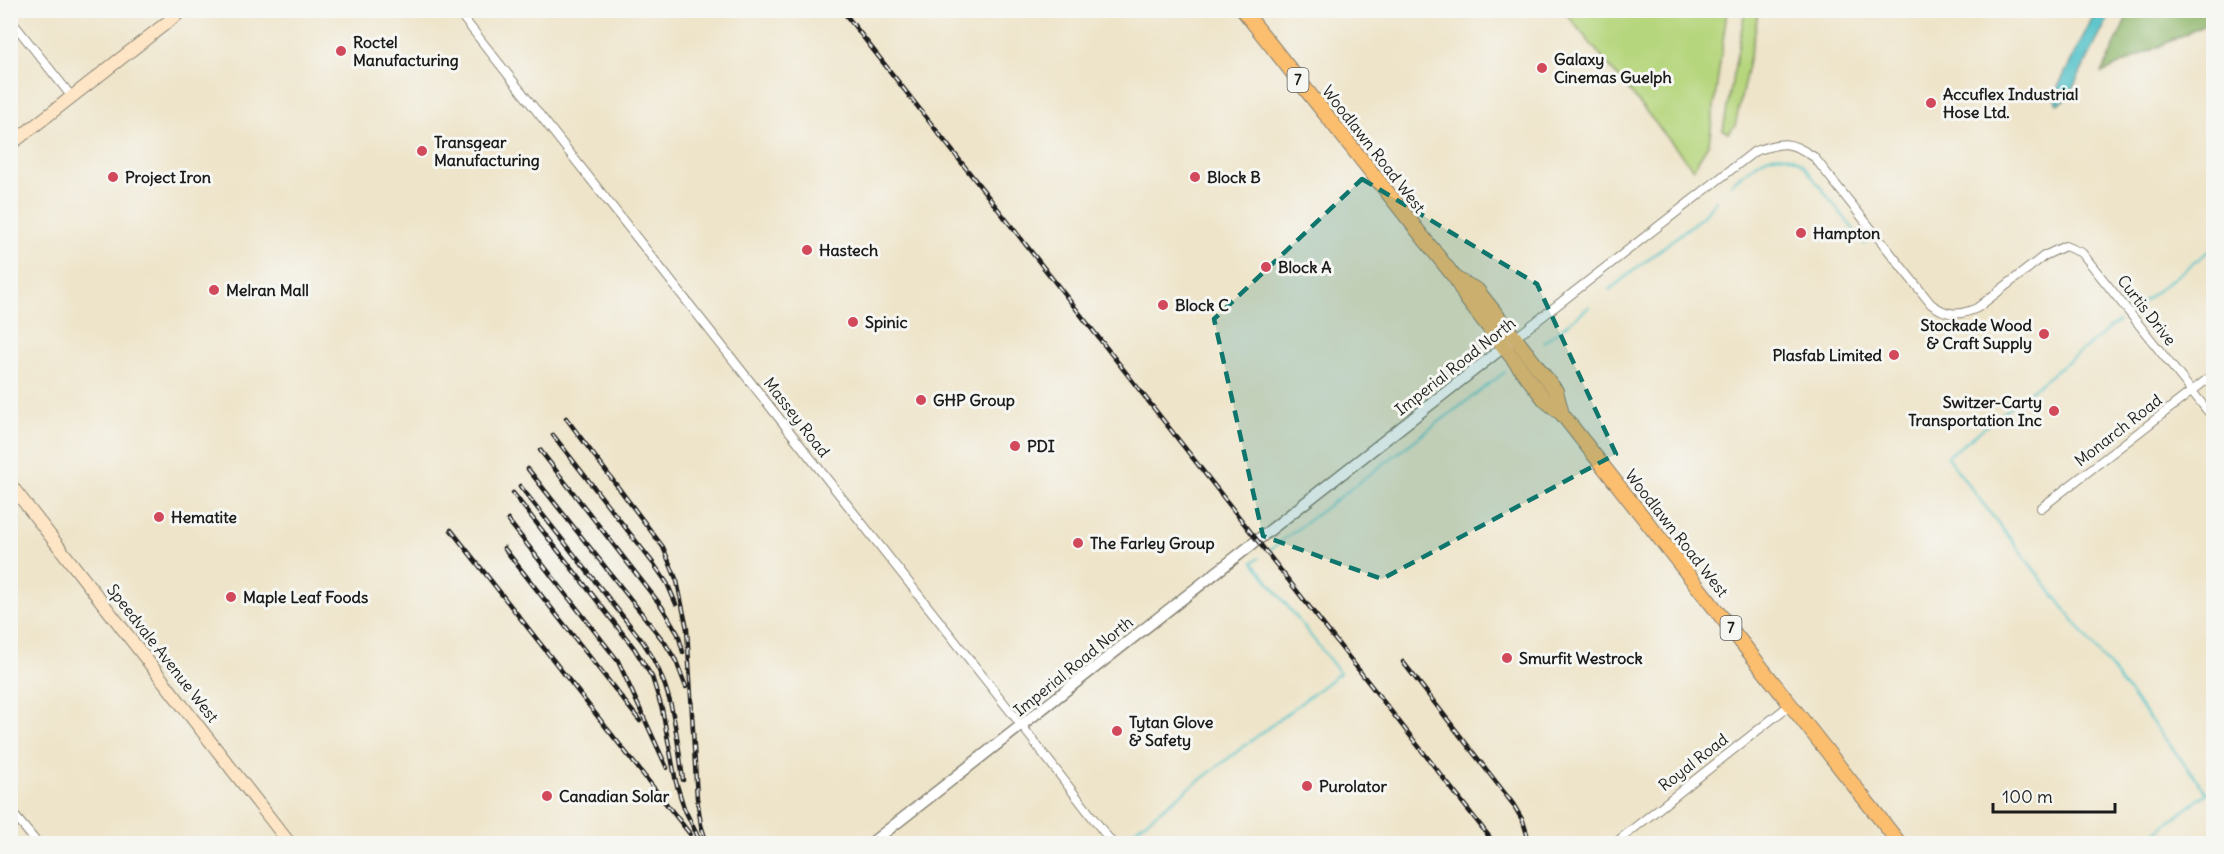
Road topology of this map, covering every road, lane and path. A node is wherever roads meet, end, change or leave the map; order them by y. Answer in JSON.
{"nodes":[{"id":1,"x":183,"y":10,"type":"edge"},
{"id":2,"x":457,"y":10,"type":"edge"},
{"id":3,"x":1243,"y":10,"type":"edge"},
{"id":4,"x":10,"y":19,"type":"edge"},
{"id":5,"x":72,"y":97,"type":"junction"},
{"id":6,"x":10,"y":145,"type":"edge"},
{"id":7,"x":2044,"y":256,"type":"joint"},
{"id":8,"x":1456,"y":279,"type":"junction"},
{"id":9,"x":1515,"y":338,"type":"junction"},
{"id":10,"x":1504,"y":347,"type":"junction"},
{"id":11,"x":2214,"y":374,"type":"edge"},
{"id":12,"x":2192,"y":391,"type":"junction"},
{"id":13,"x":1562,"y":414,"type":"junction"},
{"id":14,"x":2214,"y":419,"type":"edge"},
{"id":15,"x":10,"y":484,"type":"edge"},
{"id":16,"x":2041,"y":508,"type":"dead end"},
{"id":17,"x":1791,"y":704,"type":"junction"},
{"id":18,"x":1022,"y":726,"type":"junction"},
{"id":19,"x":10,"y":810,"type":"edge"},
{"id":20,"x":38,"y":843,"type":"edge"},
{"id":21,"x":290,"y":843,"type":"edge"},
{"id":22,"x":870,"y":843,"type":"edge"},
{"id":23,"x":1113,"y":843,"type":"edge"},
{"id":24,"x":1614,"y":843,"type":"edge"},
{"id":25,"x":1900,"y":843,"type":"edge"}],
"edges":[{"from":1,"to":5,"type":"main road"},
{"from":2,"to":18,"type":"street","name":"Massey Road"},
{"from":3,"to":8,"type":"main road","name":"Woodlawn Road West","number":"7"},
{"from":4,"to":5,"type":"street"},
{"from":5,"to":6,"type":"main road"},
{"from":7,"to":9,"type":"street","name":"Imperial Road North"},
{"from":7,"to":12,"type":"street","name":"Curtis Drive"},
{"from":8,"to":9,"type":"main road","name":"Woodlawn Road West","number":"7"},
{"from":8,"to":10,"type":"main road","name":"Woodlawn Road West","number":"7"},
{"from":9,"to":10,"type":"street","name":"Imperial Road North"},
{"from":9,"to":13,"type":"main road","name":"Woodlawn Road West","number":"7"},
{"from":10,"to":13,"type":"main road","name":"Woodlawn Road West","number":"7"},
{"from":10,"to":18,"type":"street","name":"Imperial Road North"},
{"from":11,"to":12,"type":"street","name":"Monarch Road"},
{"from":12,"to":14,"type":"street","name":"Curtis Drive"},
{"from":12,"to":16,"type":"street","name":"Monarch Road"},
{"from":13,"to":17,"type":"main road","name":"Woodlawn Road West","number":"7"},
{"from":15,"to":21,"type":"main road","name":"Speedvale Avenue West"},
{"from":17,"to":24,"type":"street","name":"Royal Road"},
{"from":17,"to":25,"type":"main road","name":"Woodlawn Road West","number":"7"},
{"from":18,"to":22,"type":"street","name":"Imperial Road North"},
{"from":18,"to":23,"type":"street","name":"Massey Road"},
{"from":19,"to":20,"type":"street"}]}
